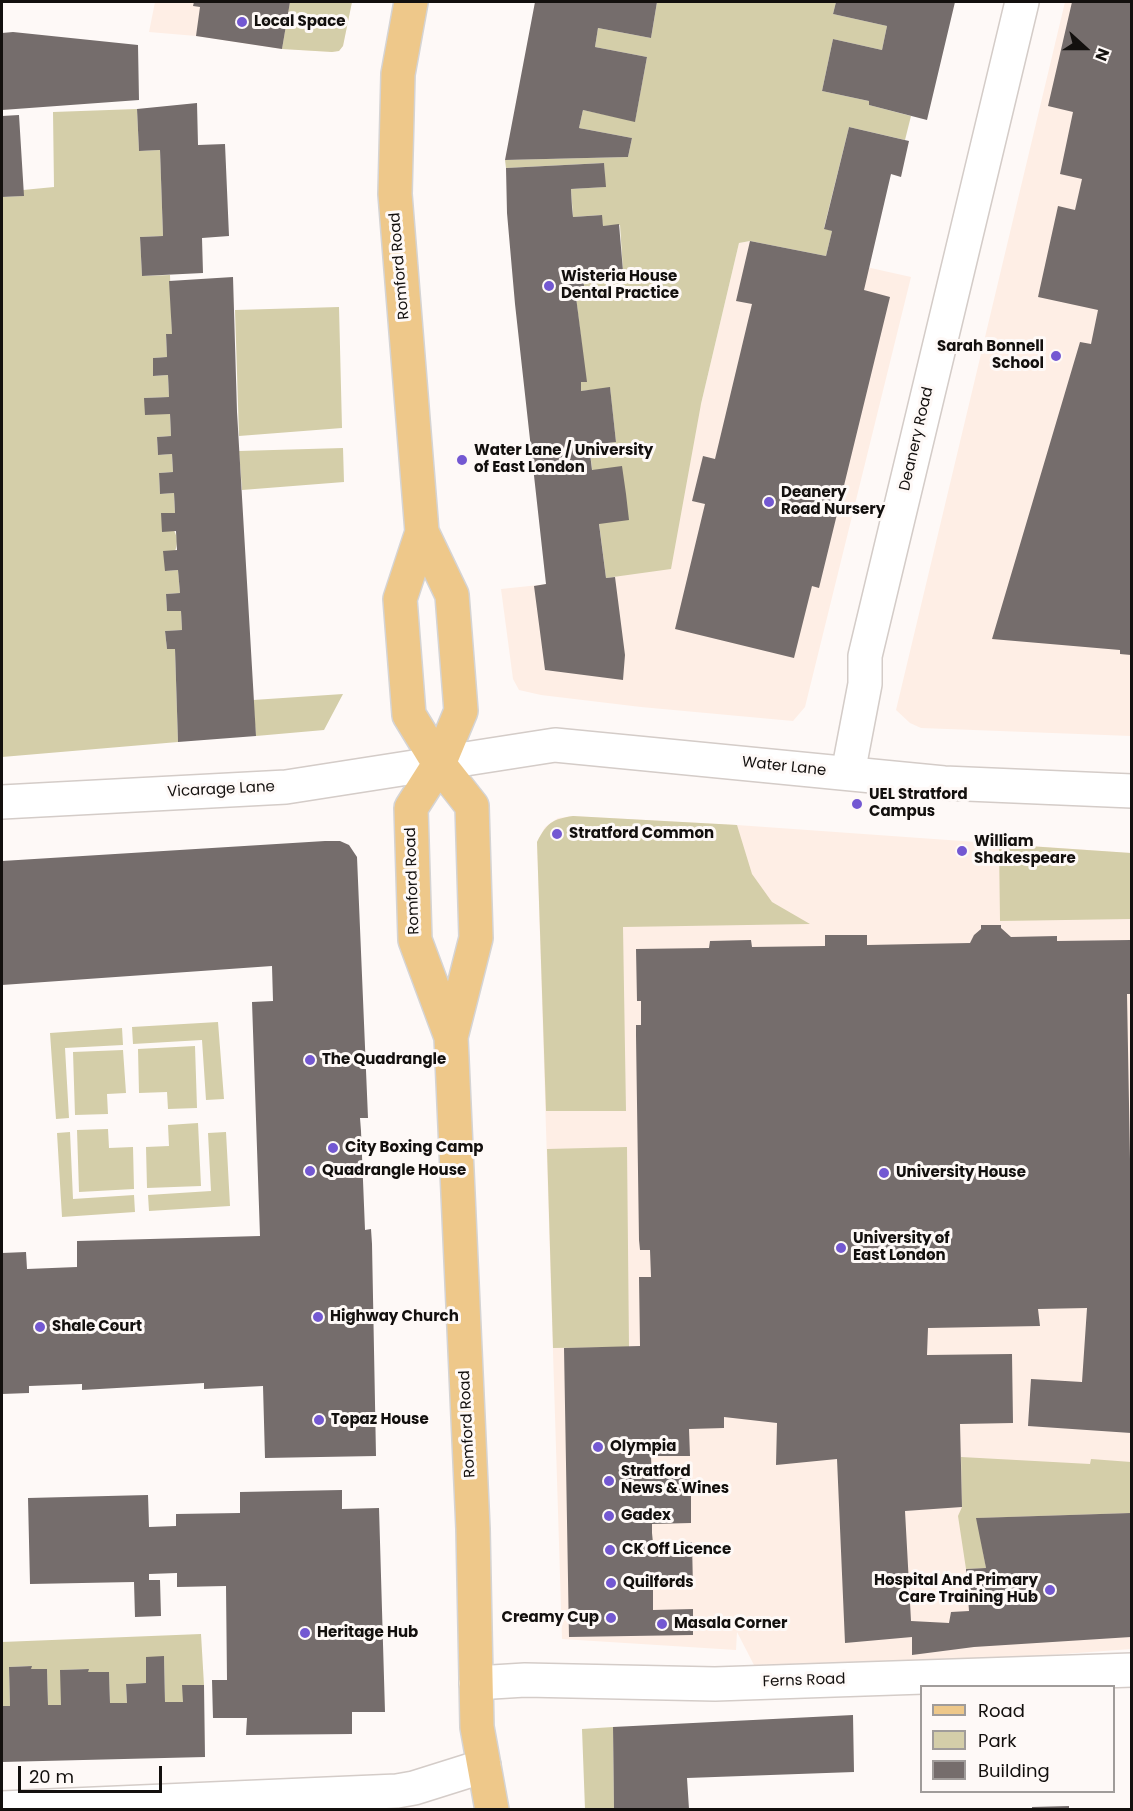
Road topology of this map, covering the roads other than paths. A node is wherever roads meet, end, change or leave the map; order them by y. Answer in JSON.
{"nodes":[{"id":1,"x":411,"y":2,"type":"edge"},
{"id":2,"x":1022,"y":2,"type":"edge"},
{"id":3,"x":422,"y":532,"type":"junction"},
{"id":4,"x":439,"y":764,"type":"junction"},
{"id":5,"x":848,"y":773,"type":"junction"},
{"id":6,"x":1131,"y":791,"type":"edge"},
{"id":7,"x":2,"y":802,"type":"edge"},
{"id":8,"x":451,"y":1036,"type":"junction"},
{"id":9,"x":1131,"y":1670,"type":"edge"},
{"id":10,"x":476,"y":1683,"type":"junction"},
{"id":11,"x":484,"y":1766,"type":"junction"},
{"id":12,"x":2,"y":1808,"type":"edge"},
{"id":13,"x":492,"y":1809,"type":"edge"}],
"edges":[{"from":1,"to":3,"type":"main road","name":"Romford Road"},
{"from":2,"to":5,"type":"street","name":"Deanery Road"},
{"from":3,"to":4,"type":"main road","name":"Romford Road"},
{"from":3,"to":4,"type":"main road","name":"Romford Road"},
{"from":4,"to":5,"type":"street","name":"Water Lane"},
{"from":4,"to":7,"type":"street","name":"Vicarage Lane"},
{"from":4,"to":8,"type":"main road","name":"Romford Road"},
{"from":4,"to":8,"type":"main road","name":"Romford Road"},
{"from":5,"to":6,"type":"street","name":"Water Lane"},
{"from":8,"to":10,"type":"main road","name":"Romford Road"},
{"from":9,"to":10,"type":"street","name":"Ferns Road"},
{"from":10,"to":11,"type":"main road","name":"Romford Road"},
{"from":11,"to":12,"type":"street"},
{"from":11,"to":13,"type":"main road","name":"Romford Road"}]}
